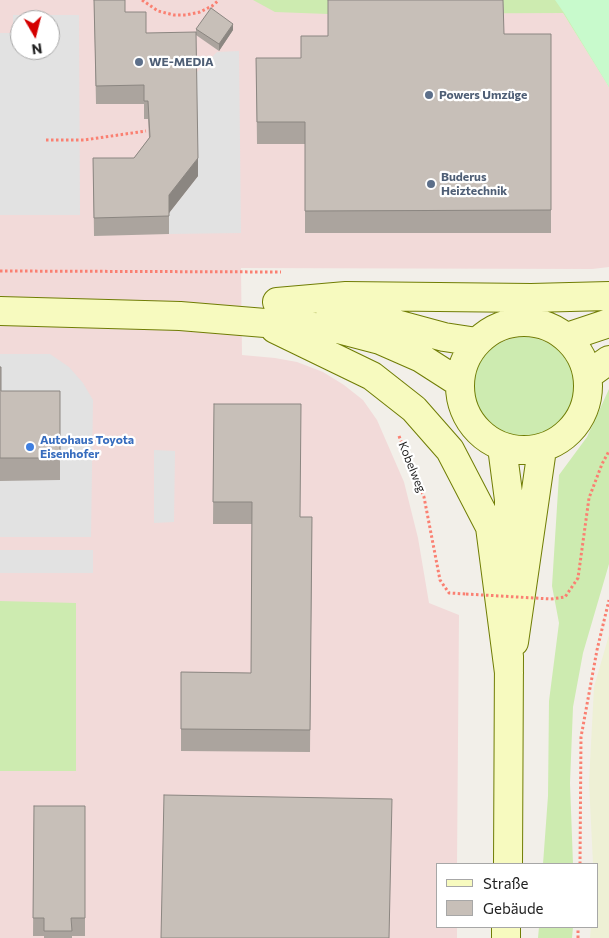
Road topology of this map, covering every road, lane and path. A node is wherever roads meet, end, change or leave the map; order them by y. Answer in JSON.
{"nodes":[{"id":1,"x":142,"y":0,"type":"edge"},
{"id":2,"x":219,"y":0,"type":"edge"},
{"id":3,"x":146,"y":131,"type":"dead end"},
{"id":4,"x":46,"y":140,"type":"dead end"},
{"id":5,"x":609,"y":296,"type":"edge"},
{"id":6,"x":0,"y":311,"type":"edge"},
{"id":7,"x":269,"y":312,"type":"junction"},
{"id":8,"x":609,"y":324,"type":"edge"},
{"id":9,"x":567,"y":337,"type":"junction"},
{"id":10,"x":477,"y":342,"type":"junction"},
{"id":11,"x":599,"y":367,"type":"edge"},
{"id":12,"x":460,"y":383,"type":"junction"},
{"id":13,"x":398,"y":434,"type":"dead end"},
{"id":14,"x":502,"y":447,"type":"junction"},
{"id":15,"x":542,"y":449,"type":"junction"},
{"id":16,"x":609,"y":451,"type":"edge"},
{"id":17,"x":609,"y":600,"type":"edge"},
{"id":18,"x":510,"y":673,"type":"junction"},
{"id":19,"x":508,"y":863,"type":"edge"},
{"id":20,"x":580,"y":863,"type":"edge"}],
"edges":[{"from":1,"to":2,"type":"path"},
{"from":3,"to":4,"type":"path"},
{"from":5,"to":7,"type":"main road"},
{"from":6,"to":7,"type":"main road"},
{"from":7,"to":10,"type":"main road"},
{"from":7,"to":12,"type":"main road"},
{"from":7,"to":18,"type":"main road"},
{"from":8,"to":9,"type":"main road"},
{"from":9,"to":10,"type":"main road"},
{"from":9,"to":11,"type":"main road"},
{"from":10,"to":12,"type":"main road"},
{"from":11,"to":15,"type":"main road"},
{"from":12,"to":14,"type":"main road"},
{"from":13,"to":16,"type":"path","name":"Kobelweg","bridge":true},
{"from":14,"to":15,"type":"main road"},
{"from":14,"to":18,"type":"main road"},
{"from":15,"to":18,"type":"main road"},
{"from":17,"to":20,"type":"path"},
{"from":18,"to":19,"type":"main road"}]}
